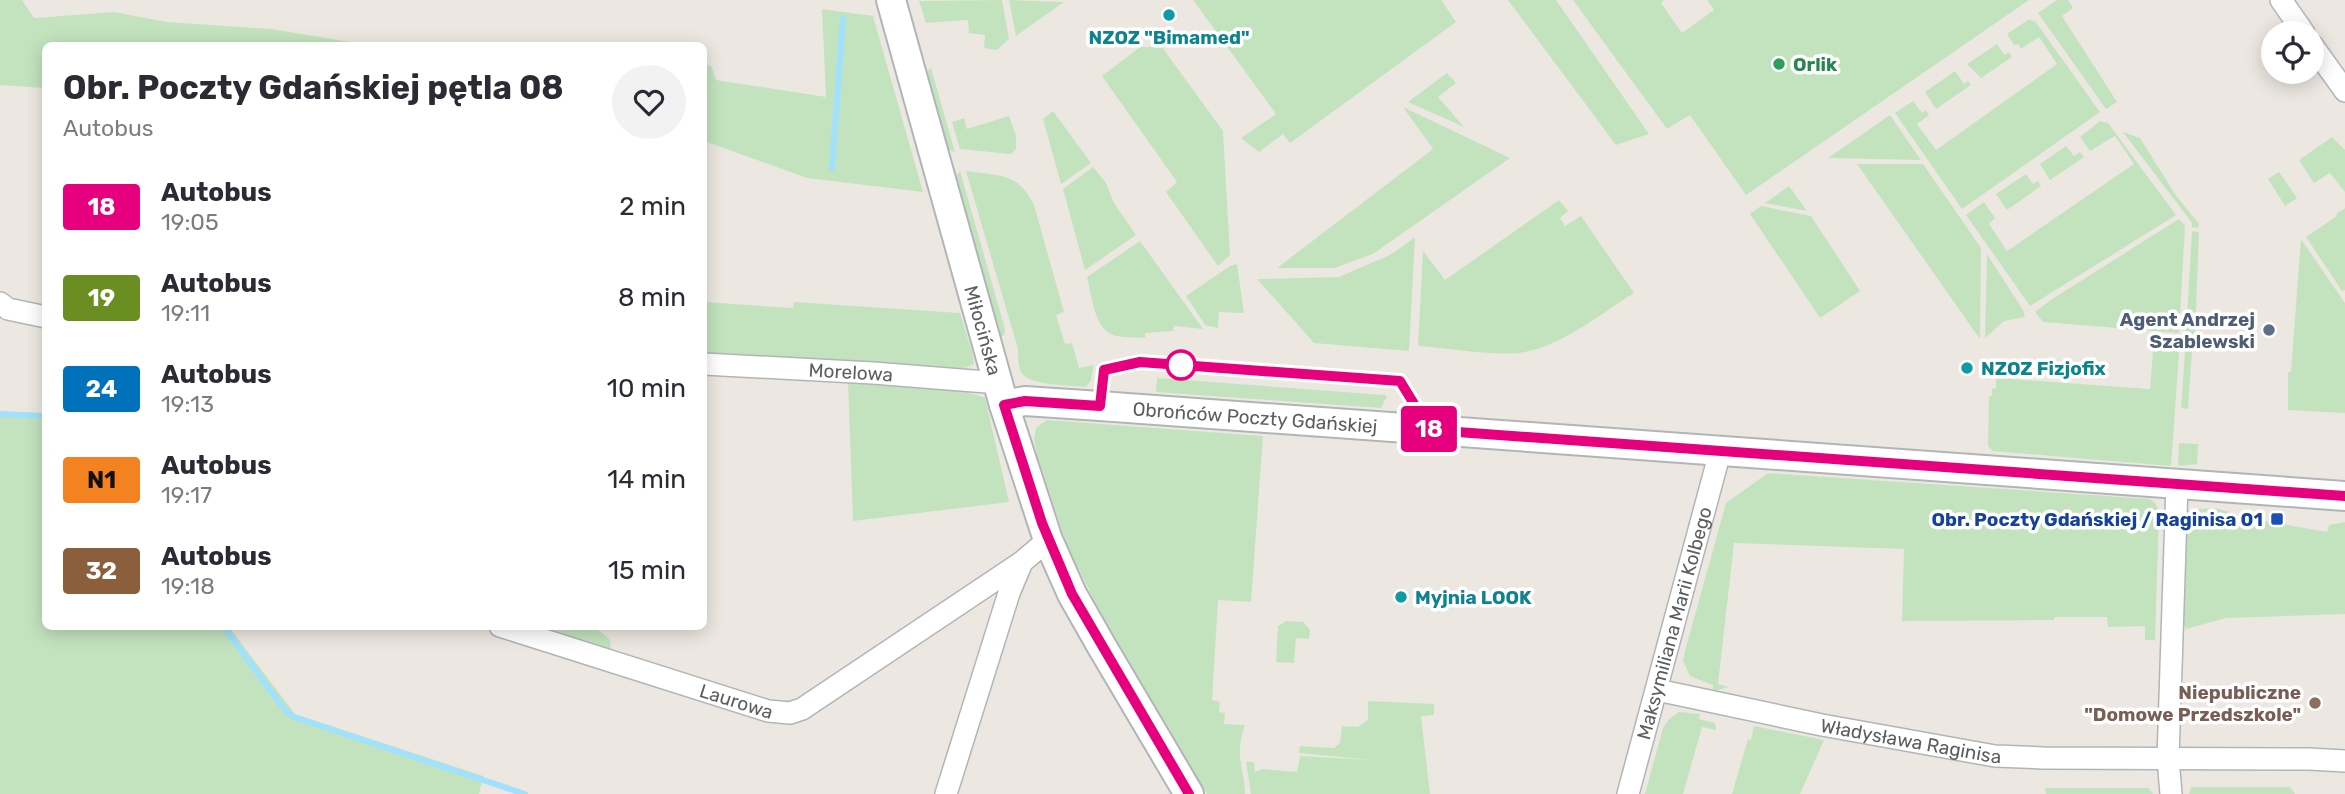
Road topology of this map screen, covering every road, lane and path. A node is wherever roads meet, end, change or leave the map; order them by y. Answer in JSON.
{"nodes":[{"id":1,"x":891,"y":0,"type":"edge"},
{"id":2,"x":2281,"y":0,"type":"edge"},
{"id":3,"x":2296,"y":21,"type":"edge"},
{"id":4,"x":2324,"y":62,"type":"edge"},
{"id":5,"x":2345,"y":91,"type":"edge"},
{"id":6,"x":0,"y":303,"type":"edge"},
{"id":7,"x":42,"y":316,"type":"edge"},
{"id":8,"x":707,"y":364,"type":"edge"},
{"id":9,"x":1001,"y":394,"type":"junction"},
{"id":10,"x":1720,"y":452,"type":"junction"},
{"id":11,"x":2177,"y":484,"type":"junction"},
{"id":12,"x":2345,"y":496,"type":"edge"},
{"id":13,"x":1048,"y":540,"type":"junction"},
{"id":14,"x":1022,"y":562,"type":"junction"},
{"id":15,"x":513,"y":630,"type":"edge"},
{"id":16,"x":1657,"y":690,"type":"junction"},
{"id":17,"x":2168,"y":759,"type":"junction"},
{"id":18,"x":2345,"y":761,"type":"edge"},
{"id":19,"x":946,"y":794,"type":"edge"},
{"id":20,"x":1189,"y":794,"type":"edge"},
{"id":21,"x":1628,"y":794,"type":"edge"},
{"id":22,"x":2171,"y":794,"type":"edge"}],
"edges":[{"from":1,"to":9,"type":"street","name":"Miłocińska"},
{"from":2,"to":3,"type":"street"},
{"from":4,"to":5,"type":"street"},
{"from":6,"to":7,"type":"street"},
{"from":8,"to":9,"type":"street","name":"Morelowa"},
{"from":9,"to":10,"type":"street","name":"Obrońców Poczty Gdańskiej"},
{"from":9,"to":13,"type":"street","name":"Miłocińska"},
{"from":10,"to":11,"type":"street","name":"Obrońców Poczty Gdańskiej"},
{"from":10,"to":16,"type":"street","name":"Maksymiliana Marii Kolbego"},
{"from":11,"to":12,"type":"street","name":"Obrońców Poczty Gdańskiej"},
{"from":11,"to":17,"type":"street"},
{"from":13,"to":14,"type":"street","name":"Laurowa"},
{"from":13,"to":20,"type":"street","name":"Miłocińska"},
{"from":14,"to":15,"type":"street","name":"Laurowa"},
{"from":14,"to":19,"type":"street","name":"Laurowa"},
{"from":16,"to":17,"type":"street","name":"Władysława Raginisa"},
{"from":16,"to":21,"type":"street","name":"Maksymiliana Marii Kolbego"},
{"from":17,"to":18,"type":"street","name":"Władysława Raginisa"},
{"from":17,"to":22,"type":"street"}]}
